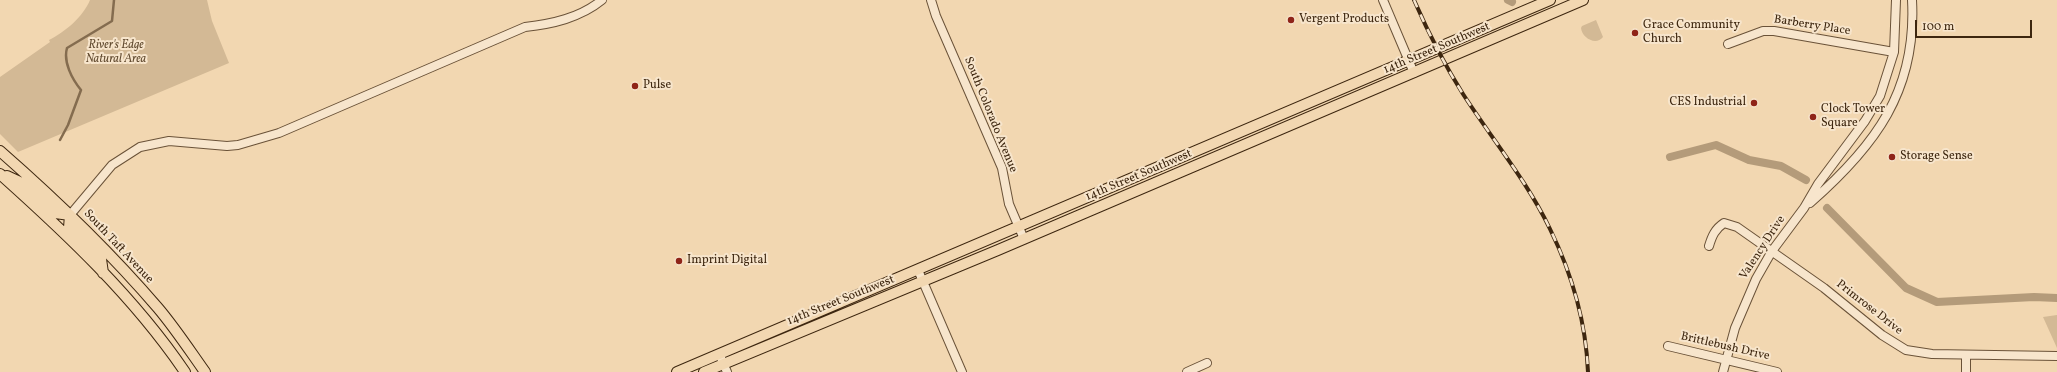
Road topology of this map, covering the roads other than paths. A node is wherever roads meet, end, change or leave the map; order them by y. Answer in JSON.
{"nodes":[{"id":1,"x":602,"y":0,"type":"edge"},
{"id":2,"x":931,"y":0,"type":"edge"},
{"id":3,"x":1384,"y":0,"type":"edge"},
{"id":4,"x":1550,"y":0,"type":"edge"},
{"id":5,"x":1583,"y":0,"type":"edge"},
{"id":6,"x":1896,"y":0,"type":"edge"},
{"id":7,"x":1912,"y":0,"type":"edge"},
{"id":8,"x":1728,"y":44,"type":"dead end"},
{"id":9,"x":1894,"y":52,"type":"junction"},
{"id":10,"x":1408,"y":61,"type":"junction"},
{"id":11,"x":1414,"y":73,"type":"junction"},
{"id":12,"x":0,"y":151,"type":"edge"},
{"id":13,"x":0,"y":173,"type":"edge"},
{"id":14,"x":1804,"y":208,"type":"junction"},
{"id":15,"x":70,"y":215,"type":"junction"},
{"id":16,"x":1018,"y":227,"type":"junction"},
{"id":17,"x":1024,"y":239,"type":"junction"},
{"id":18,"x":1709,"y":246,"type":"dead end"},
{"id":19,"x":1772,"y":251,"type":"junction"},
{"id":20,"x":918,"y":270,"type":"junction"},
{"id":21,"x":103,"y":273,"type":"junction"},
{"id":22,"x":923,"y":282,"type":"junction"},
{"id":23,"x":1668,"y":346,"type":"dead end"},
{"id":24,"x":719,"y":354,"type":"junction"},
{"id":25,"x":1966,"y":355,"type":"junction"},
{"id":26,"x":2057,"y":356,"type":"edge"},
{"id":27,"x":1726,"y":360,"type":"junction"},
{"id":28,"x":1207,"y":363,"type":"dead end"},
{"id":29,"x":725,"y":368,"type":"edge"},
{"id":30,"x":185,"y":372,"type":"edge"},
{"id":31,"x":205,"y":372,"type":"edge"},
{"id":32,"x":677,"y":372,"type":"edge"},
{"id":33,"x":704,"y":372,"type":"edge"},
{"id":34,"x":962,"y":372,"type":"edge"},
{"id":35,"x":1187,"y":372,"type":"edge"},
{"id":36,"x":1723,"y":372,"type":"edge"},
{"id":37,"x":1777,"y":372,"type":"edge"},
{"id":38,"x":1966,"y":372,"type":"edge"}],
"edges":[{"from":1,"to":15,"type":"street"},
{"from":2,"to":16,"type":"street","name":"South Colorado Avenue"},
{"from":3,"to":10,"type":"street"},
{"from":4,"to":10,"type":"main road","name":"14th Street Southwest"},
{"from":5,"to":11,"type":"main road","name":"14th Street Southwest"},
{"from":6,"to":9,"type":"street","name":"Valency Drive"},
{"from":7,"to":14,"type":"street","name":"Valency Drive"},
{"from":8,"to":9,"type":"street","name":"Barberry Place"},
{"from":9,"to":14,"type":"street","name":"Valency Drive"},
{"from":10,"to":11,"type":"street"},
{"from":10,"to":16,"type":"main road","name":"14th Street Southwest"},
{"from":11,"to":17,"type":"main road","name":"14th Street Southwest"},
{"from":12,"to":15,"type":"main road","name":"South Taft Avenue"},
{"from":13,"to":15,"type":"main road"},
{"from":13,"to":21,"type":"main road"},
{"from":14,"to":19,"type":"street","name":"Valency Drive"},
{"from":15,"to":21,"type":"main road"},
{"from":15,"to":31,"type":"main road","name":"South Taft Avenue"},
{"from":16,"to":17,"type":"street","name":"South Colorado Avenue"},
{"from":16,"to":20,"type":"main road","name":"14th Street Southwest"},
{"from":17,"to":22,"type":"main road","name":"14th Street Southwest"},
{"from":18,"to":19,"type":"street","name":"Primrose Drive"},
{"from":19,"to":25,"type":"street","name":"Primrose Drive"},
{"from":19,"to":27,"type":"street","name":"Valency Drive"},
{"from":20,"to":22,"type":"street"},
{"from":20,"to":24,"type":"main road","name":"14th Street Southwest"},
{"from":21,"to":30,"type":"main road"},
{"from":22,"to":29,"type":"main road","name":"14th Street Southwest"},
{"from":22,"to":34,"type":"street"},
{"from":23,"to":27,"type":"street","name":"Brittlebush Drive"},
{"from":24,"to":29,"type":"street"},
{"from":24,"to":32,"type":"main road","name":"14th Street Southwest"},
{"from":25,"to":26,"type":"street","name":"Primrose Drive"},
{"from":25,"to":38,"type":"street"},
{"from":27,"to":36,"type":"street","name":"Valency Drive"},
{"from":27,"to":37,"type":"street","name":"Brittlebush Drive"},
{"from":28,"to":35,"type":"street"},
{"from":29,"to":33,"type":"main road","name":"14th Street Southwest"}]}
